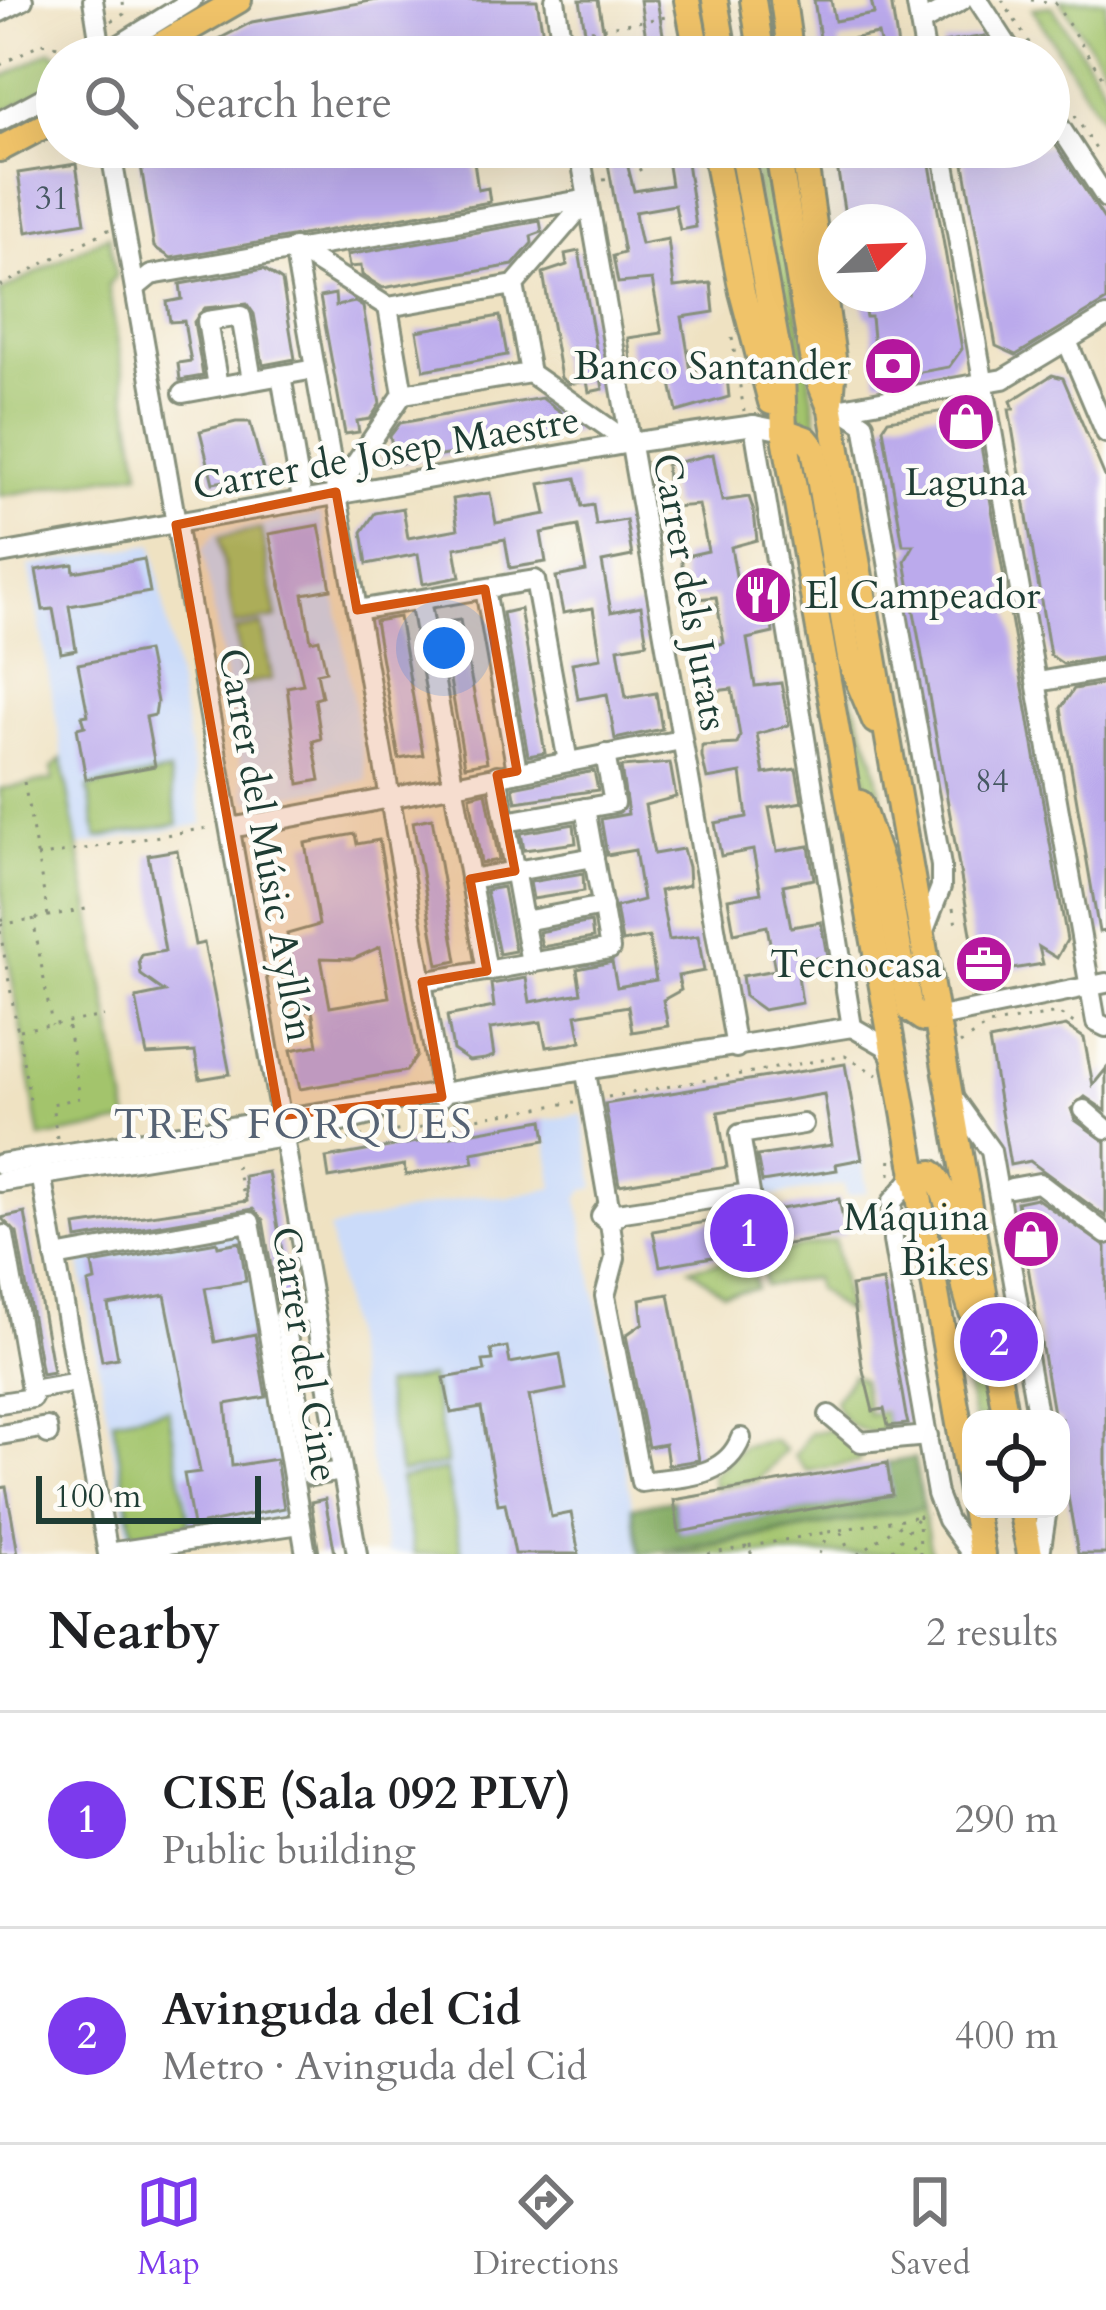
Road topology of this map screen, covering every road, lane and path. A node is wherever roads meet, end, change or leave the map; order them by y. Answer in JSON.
{"nodes":[{"id":1,"x":23,"y":0,"type":"edge"},
{"id":2,"x":93,"y":0,"type":"edge"},
{"id":3,"x":123,"y":0,"type":"edge"},
{"id":4,"x":192,"y":0,"type":"edge"},
{"id":5,"x":239,"y":0,"type":"edge"},
{"id":6,"x":554,"y":0,"type":"edge"},
{"id":7,"x":687,"y":0,"type":"edge"},
{"id":8,"x":715,"y":0,"type":"edge"},
{"id":9,"x":753,"y":0,"type":"edge"},
{"id":10,"x":783,"y":0,"type":"edge"},
{"id":11,"x":916,"y":0,"type":"edge"},
{"id":12,"x":962,"y":0,"type":"edge"},
{"id":13,"x":978,"y":0,"type":"edge"},
{"id":14,"x":1002,"y":0,"type":"edge"},
{"id":15,"x":1030,"y":0,"type":"edge"},
{"id":16,"x":0,"y":12,"type":"edge"},
{"id":17,"x":666,"y":17,"type":"dead end"},
{"id":18,"x":920,"y":23,"type":"junction"},
{"id":19,"x":98,"y":28,"type":"junction"},
{"id":20,"x":577,"y":32,"type":"dead end"},
{"id":21,"x":84,"y":36,"type":"edge"},
{"id":22,"x":99,"y":36,"type":"edge"},
{"id":23,"x":135,"y":36,"type":"edge"},
{"id":24,"x":176,"y":36,"type":"edge"},
{"id":25,"x":560,"y":36,"type":"edge"},
{"id":26,"x":694,"y":36,"type":"edge"},
{"id":27,"x":721,"y":36,"type":"edge"},
{"id":28,"x":759,"y":36,"type":"edge"},
{"id":29,"x":787,"y":36,"type":"edge"},
{"id":30,"x":922,"y":36,"type":"edge"},
{"id":31,"x":1001,"y":36,"type":"edge"},
{"id":32,"x":1025,"y":36,"type":"edge"},
{"id":33,"x":36,"y":46,"type":"edge"},
{"id":34,"x":0,"y":65,"type":"edge"},
{"id":35,"x":1106,"y":83,"type":"edge"},
{"id":36,"x":36,"y":101,"type":"edge"},
{"id":37,"x":1070,"y":108,"type":"edge"},
{"id":38,"x":0,"y":121,"type":"edge"},
{"id":39,"x":36,"y":130,"type":"edge"},
{"id":40,"x":1070,"y":142,"type":"edge"},
{"id":41,"x":0,"y":149,"type":"edge"},
{"id":42,"x":1106,"y":165,"type":"edge"},
{"id":43,"x":114,"y":168,"type":"edge"},
{"id":44,"x":583,"y":168,"type":"edge"},
{"id":45,"x":643,"y":168,"type":"edge"},
{"id":46,"x":707,"y":168,"type":"edge"},
{"id":47,"x":745,"y":168,"type":"edge"},
{"id":48,"x":781,"y":168,"type":"edge"},
{"id":49,"x":806,"y":168,"type":"edge"},
{"id":50,"x":946,"y":168,"type":"edge"},
{"id":51,"x":628,"y":176,"type":"dead end"},
{"id":52,"x":610,"y":179,"type":"dead end"},
{"id":53,"x":603,"y":180,"type":"dead end"},
{"id":54,"x":1106,"y":198,"type":"edge"},
{"id":55,"x":588,"y":199,"type":"junction"},
{"id":56,"x":112,"y":228,"type":"dead end"},
{"id":57,"x":294,"y":248,"type":"junction"},
{"id":58,"x":514,"y":285,"type":"junction"},
{"id":59,"x":0,"y":286,"type":"edge"},
{"id":60,"x":135,"y":288,"type":"junction"},
{"id":61,"x":388,"y":307,"type":"junction"},
{"id":62,"x":1106,"y":317,"type":"edge"},
{"id":63,"x":1067,"y":341,"type":"junction"},
{"id":64,"x":315,"y":369,"type":"junction"},
{"id":65,"x":530,"y":373,"type":"junction"},
{"id":66,"x":281,"y":375,"type":"junction"},
{"id":67,"x":252,"y":380,"type":"junction"},
{"id":68,"x":984,"y":383,"type":"junction"},
{"id":69,"x":218,"y":386,"type":"junction"},
{"id":70,"x":183,"y":393,"type":"dead end"},
{"id":71,"x":403,"y":394,"type":"junction"},
{"id":72,"x":836,"y":409,"type":"junction"},
{"id":73,"x":754,"y":425,"type":"junction"},
{"id":74,"x":784,"y":431,"type":"junction"},
{"id":75,"x":1106,"y":433,"type":"edge"},
{"id":76,"x":630,"y":443,"type":"junction"},
{"id":77,"x":336,"y":492,"type":"junction"},
{"id":78,"x":302,"y":500,"type":"junction"},
{"id":79,"x":176,"y":525,"type":"junction"},
{"id":80,"x":0,"y":554,"type":"edge"},
{"id":81,"x":485,"y":589,"type":"junction"},
{"id":82,"x":420,"y":600,"type":"junction"},
{"id":83,"x":357,"y":610,"type":"junction"},
{"id":84,"x":1106,"y":670,"type":"edge"},
{"id":85,"x":1038,"y":682,"type":"junction"},
{"id":86,"x":682,"y":740,"type":"junction"},
{"id":87,"x":840,"y":750,"type":"junction"},
{"id":88,"x":890,"y":750,"type":"junction"},
{"id":89,"x":605,"y":754,"type":"junction"},
{"id":90,"x":568,"y":761,"type":"junction"},
{"id":91,"x":507,"y":773,"type":"junction"},
{"id":92,"x":24,"y":782,"type":"dead end"},
{"id":93,"x":453,"y":783,"type":"junction"},
{"id":94,"x":391,"y":801,"type":"junction"},
{"id":95,"x":585,"y":808,"type":"junction"},
{"id":96,"x":506,"y":822,"type":"junction"},
{"id":97,"x":207,"y":828,"type":"dead end"},
{"id":98,"x":230,"y":828,"type":"junction"},
{"id":99,"x":37,"y":857,"type":"junction"},
{"id":100,"x":594,"y":857,"type":"junction"},
{"id":101,"x":515,"y":872,"type":"junction"},
{"id":102,"x":470,"y":880,"type":"junction"},
{"id":103,"x":0,"y":906,"type":"edge"},
{"id":104,"x":603,"y":906,"type":"junction"},
{"id":105,"x":953,"y":908,"type":"dead end"},
{"id":106,"x":86,"y":909,"type":"dead end"},
{"id":107,"x":48,"y":916,"type":"junction"},
{"id":108,"x":34,"y":918,"type":"junction"},
{"id":109,"x":524,"y":921,"type":"junction"},
{"id":110,"x":956,"y":925,"type":"dead end"},
{"id":111,"x":1,"y":926,"type":"edge"},
{"id":112,"x":921,"y":938,"type":"junction"},
{"id":113,"x":531,"y":963,"type":"junction"},
{"id":114,"x":487,"y":971,"type":"junction"},
{"id":115,"x":422,"y":982,"type":"junction"},
{"id":116,"x":1098,"y":985,"type":"edge"},
{"id":117,"x":104,"y":1016,"type":"dead end"},
{"id":118,"x":934,"y":1018,"type":"junction"},
{"id":119,"x":67,"y":1022,"type":"junction"},
{"id":120,"x":52,"y":1025,"type":"junction"},
{"id":121,"x":1101,"y":1025,"type":"edge"},
{"id":122,"x":852,"y":1027,"type":"junction"},
{"id":123,"x":18,"y":1030,"type":"junction"},
{"id":124,"x":973,"y":1034,"type":"dead end"},
{"id":125,"x":736,"y":1048,"type":"junction"},
{"id":126,"x":858,"y":1060,"type":"dead end"},
{"id":127,"x":888,"y":1070,"type":"junction"},
{"id":128,"x":586,"y":1073,"type":"junction"},
{"id":129,"x":948,"y":1090,"type":"junction"},
{"id":130,"x":433,"y":1099,"type":"junction"},
{"id":131,"x":30,"y":1100,"type":"dead end"},
{"id":132,"x":1084,"y":1110,"type":"dead end"},
{"id":133,"x":802,"y":1124,"type":"dead end"},
{"id":134,"x":281,"y":1126,"type":"junction"},
{"id":135,"x":1106,"y":1129,"type":"edge"},
{"id":136,"x":57,"y":1138,"type":"dead end"},
{"id":137,"x":0,"y":1164,"type":"edge"},
{"id":138,"x":236,"y":1166,"type":"dead end"},
{"id":139,"x":39,"y":1167,"type":"junction"},
{"id":140,"x":914,"y":1176,"type":"junction"},
{"id":141,"x":0,"y":1182,"type":"edge"},
{"id":142,"x":1011,"y":1188,"type":"dead end"},
{"id":143,"x":612,"y":1214,"type":"junction"},
{"id":144,"x":250,"y":1222,"type":"junction"},
{"id":145,"x":1105,"y":1231,"type":"edge"},
{"id":146,"x":4,"y":1235,"type":"dead end"},
{"id":147,"x":55,"y":1257,"type":"junction"},
{"id":148,"x":5,"y":1266,"type":"edge"},
{"id":149,"x":314,"y":1312,"type":"junction"},
{"id":150,"x":997,"y":1365,"type":"junction"},
{"id":151,"x":77,"y":1382,"type":"junction"},
{"id":152,"x":31,"y":1390,"type":"junction"},
{"id":153,"x":0,"y":1403,"type":"edge"},
{"id":154,"x":1004,"y":1410,"type":"edge"},
{"id":155,"x":1037,"y":1410,"type":"edge"},
{"id":156,"x":829,"y":1415,"type":"dead end"},
{"id":157,"x":48,"y":1434,"type":"dead end"},
{"id":158,"x":0,"y":1435,"type":"edge"},
{"id":159,"x":928,"y":1436,"type":"junction"},
{"id":160,"x":741,"y":1438,"type":"dead end"},
{"id":161,"x":962,"y":1442,"type":"edge"},
{"id":162,"x":342,"y":1471,"type":"junction"},
{"id":163,"x":930,"y":1514,"type":"dead end"},
{"id":164,"x":920,"y":1516,"type":"junction"},
{"id":165,"x":907,"y":1518,"type":"junction"},
{"id":166,"x":976,"y":1518,"type":"edge"},
{"id":167,"x":1023,"y":1518,"type":"edge"},
{"id":168,"x":1046,"y":1518,"type":"edge"},
{"id":169,"x":300,"y":1524,"type":"junction"},
{"id":170,"x":841,"y":1530,"type":"junction"},
{"id":171,"x":829,"y":1532,"type":"junction"},
{"id":172,"x":918,"y":1542,"type":"junction"},
{"id":173,"x":746,"y":1547,"type":"junction"},
{"id":174,"x":300,"y":1553,"type":"edge"},
{"id":175,"x":108,"y":1554,"type":"edge"},
{"id":176,"x":357,"y":1554,"type":"edge"},
{"id":177,"x":708,"y":1554,"type":"edge"},
{"id":178,"x":751,"y":1554,"type":"edge"},
{"id":179,"x":819,"y":1554,"type":"edge"},
{"id":180,"x":850,"y":1554,"type":"edge"},
{"id":181,"x":858,"y":1554,"type":"edge"},
{"id":182,"x":889,"y":1554,"type":"edge"},
{"id":183,"x":904,"y":1554,"type":"edge"},
{"id":184,"x":920,"y":1554,"type":"edge"},
{"id":185,"x":973,"y":1554,"type":"edge"},
{"id":186,"x":982,"y":1554,"type":"edge"},
{"id":187,"x":1030,"y":1554,"type":"edge"},
{"id":188,"x":1040,"y":1554,"type":"edge"}],
"edges":[{"from":1,"to":16,"type":"street"},
{"from":2,"to":19,"type":"street"},
{"from":3,"to":19,"type":"path"},
{"from":4,"to":23,"type":"street"},
{"from":5,"to":24,"type":"main road"},
{"from":6,"to":25,"type":"street"},
{"from":7,"to":26,"type":"main road"},
{"from":8,"to":27,"type":"main road"},
{"from":9,"to":28,"type":"main road"},
{"from":10,"to":29,"type":"main road"},
{"from":11,"to":18,"type":"street"},
{"from":12,"to":18,"type":"street"},
{"from":13,"to":31,"type":"street"},
{"from":14,"to":32,"type":"path"},
{"from":15,"to":35,"type":"path"},
{"from":17,"to":20,"type":"path"},
{"from":18,"to":30,"type":"street"},
{"from":19,"to":21,"type":"path"},
{"from":19,"to":22,"type":"street"},
{"from":33,"to":34,"type":"path"},
{"from":36,"to":38,"type":"street"},
{"from":37,"to":42,"type":"path"},
{"from":39,"to":41,"type":"main road"},
{"from":40,"to":54,"type":"street"},
{"from":43,"to":60,"type":"street","name":"Carrer del Músic Ayllón"},
{"from":44,"to":55,"type":"street","name":"Carrer dels Jurats"},
{"from":45,"to":51,"type":"path"},
{"from":46,"to":74,"type":"main road"},
{"from":47,"to":74,"type":"main road"},
{"from":48,"to":72,"type":"main road"},
{"from":49,"to":72,"type":"main road"},
{"from":50,"to":68,"type":"street"},
{"from":52,"to":53,"type":"path"},
{"from":55,"to":57,"type":"street"},
{"from":55,"to":58,"type":"street"},
{"from":55,"to":76,"type":"street","name":"Carrer dels Jurats"},
{"from":56,"to":59,"type":"path"},
{"from":57,"to":60,"type":"street"},
{"from":57,"to":61,"type":"street"},
{"from":57,"to":64,"type":"street"},
{"from":58,"to":61,"type":"street"},
{"from":58,"to":65,"type":"street"},
{"from":60,"to":79,"type":"street","name":"Carrer del Músic Ayllón"},
{"from":61,"to":71,"type":"street"},
{"from":62,"to":63,"type":"street"},
{"from":63,"to":68,"type":"street"},
{"from":63,"to":75,"type":"street"},
{"from":64,"to":66,"type":"street"},
{"from":64,"to":77,"type":"street"},
{"from":65,"to":71,"type":"street"},
{"from":65,"to":76,"type":"street"},
{"from":66,"to":67,"type":"street"},
{"from":66,"to":78,"type":"street"},
{"from":67,"to":69,"type":"street"},
{"from":67,"to":69,"type":"street"},
{"from":68,"to":72,"type":"street"},
{"from":68,"to":85,"type":"street"},
{"from":69,"to":70,"type":"street"},
{"from":71,"to":77,"type":"street"},
{"from":72,"to":88,"type":"main road"},
{"from":72,"to":112,"type":"street"},
{"from":73,"to":74,"type":"street","name":"Carrer de Josep Maestre"},
{"from":73,"to":76,"type":"street","name":"Carrer de Josep Maestre"},
{"from":73,"to":122,"type":"street"},
{"from":74,"to":87,"type":"main road"},
{"from":74,"to":88,"type":"main road"},
{"from":76,"to":77,"type":"street","name":"Carrer de Josep Maestre"},
{"from":76,"to":86,"type":"street","name":"Carrer dels Jurats"},
{"from":77,"to":78,"type":"street","name":"Carrer de Josep Maestre"},
{"from":77,"to":83,"type":"street"},
{"from":78,"to":79,"type":"street","name":"Carrer de Josep Maestre"},
{"from":79,"to":80,"type":"street","name":"Carrer de Josep Maestre"},
{"from":79,"to":98,"type":"street","name":"Carrer del Músic Ayllón"},
{"from":81,"to":82,"type":"street"},
{"from":81,"to":90,"type":"street"},
{"from":81,"to":91,"type":"street"},
{"from":82,"to":83,"type":"street"},
{"from":82,"to":93,"type":"street"},
{"from":83,"to":94,"type":"street"},
{"from":84,"to":85,"type":"street"},
{"from":85,"to":116,"type":"street"},
{"from":86,"to":89,"type":"street"},
{"from":86,"to":125,"type":"street","name":"Carrer dels Jurats"},
{"from":87,"to":118,"type":"main road"},
{"from":87,"to":127,"type":"main road"},
{"from":88,"to":112,"type":"main road"},
{"from":89,"to":90,"type":"street"},
{"from":89,"to":95,"type":"street"},
{"from":90,"to":91,"type":"street"},
{"from":91,"to":93,"type":"street"},
{"from":91,"to":96,"type":"street"},
{"from":92,"to":99,"type":"path"},
{"from":93,"to":94,"type":"street"},
{"from":93,"to":102,"type":"street"},
{"from":94,"to":98,"type":"street"},
{"from":94,"to":115,"type":"street"},
{"from":95,"to":96,"type":"street"},
{"from":95,"to":100,"type":"street"},
{"from":96,"to":101,"type":"street"},
{"from":97,"to":99,"type":"path"},
{"from":98,"to":134,"type":"street","name":"Carrer del Músic Ayllón"},
{"from":99,"to":107,"type":"path"},
{"from":100,"to":101,"type":"street"},
{"from":100,"to":104,"type":"street"},
{"from":101,"to":102,"type":"street"},
{"from":101,"to":109,"type":"street"},
{"from":102,"to":114,"type":"street"},
{"from":103,"to":111,"type":"path"},
{"from":104,"to":109,"type":"street"},
{"from":104,"to":113,"type":"street"},
{"from":105,"to":110,"type":"path"},
{"from":106,"to":107,"type":"path"},
{"from":107,"to":108,"type":"path"},
{"from":108,"to":111,"type":"path"},
{"from":108,"to":120,"type":"path"},
{"from":109,"to":113,"type":"street"},
{"from":111,"to":123,"type":"path"},
{"from":112,"to":118,"type":"main road"},
{"from":113,"to":114,"type":"street"},
{"from":114,"to":115,"type":"street"},
{"from":115,"to":130,"type":"street"},
{"from":116,"to":118,"type":"street"},
{"from":116,"to":121,"type":"street"},
{"from":117,"to":119,"type":"path"},
{"from":118,"to":129,"type":"main road"},
{"from":119,"to":120,"type":"path"},
{"from":119,"to":136,"type":"path"},
{"from":120,"to":123,"type":"path"},
{"from":121,"to":124,"type":"path"},
{"from":122,"to":125,"type":"street"},
{"from":122,"to":127,"type":"street"},
{"from":123,"to":131,"type":"path"},
{"from":125,"to":128,"type":"street"},
{"from":126,"to":127,"type":"path"},
{"from":127,"to":140,"type":"main road"},
{"from":128,"to":130,"type":"street"},
{"from":128,"to":143,"type":"street"},
{"from":129,"to":150,"type":"main road"},
{"from":129,"to":155,"type":"street"},
{"from":130,"to":134,"type":"street"},
{"from":132,"to":135,"type":"street"},
{"from":133,"to":143,"type":"street"},
{"from":134,"to":139,"type":"street"},
{"from":134,"to":149,"type":"street","name":"Carrer del Músic Ayllón"},
{"from":137,"to":139,"type":"street"},
{"from":138,"to":144,"type":"path","name":"Carrer del Cine"},
{"from":139,"to":141,"type":"street"},
{"from":139,"to":147,"type":"street"},
{"from":140,"to":150,"type":"main road"},
{"from":140,"to":159,"type":"street"},
{"from":140,"to":161,"type":"main road"},
{"from":142,"to":145,"type":"street"},
{"from":143,"to":160,"type":"street"},
{"from":144,"to":147,"type":"street"},
{"from":144,"to":169,"type":"street","name":"Carrer del Cine"},
{"from":146,"to":148,"type":"street"},
{"from":147,"to":151,"type":"street"},
{"from":148,"to":152,"type":"street"},
{"from":149,"to":162,"type":"street","name":"Carrer del Músic Ayllón"},
{"from":149,"to":162,"type":"street"},
{"from":150,"to":154,"type":"main road"},
{"from":151,"to":152,"type":"street"},
{"from":151,"to":175,"type":"street"},
{"from":152,"to":153,"type":"street"},
{"from":156,"to":159,"type":"street"},
{"from":157,"to":158,"type":"street"},
{"from":159,"to":185,"type":"street"},
{"from":162,"to":176,"type":"street","name":"Carrer del Músic Ayllón"},
{"from":163,"to":164,"type":"path"},
{"from":164,"to":165,"type":"path"},
{"from":164,"to":172,"type":"path"},
{"from":164,"to":182,"type":"path"},
{"from":165,"to":170,"type":"path"},
{"from":165,"to":181,"type":"path"},
{"from":166,"to":186,"type":"main road"},
{"from":167,"to":187,"type":"main road"},
{"from":168,"to":188,"type":"street"},
{"from":169,"to":174,"type":"street","name":"Carrer del Cine"},
{"from":169,"to":175,"type":"street"},
{"from":170,"to":171,"type":"path"},
{"from":170,"to":180,"type":"path"},
{"from":171,"to":173,"type":"path"},
{"from":171,"to":179,"type":"path"},
{"from":172,"to":183,"type":"path"},
{"from":172,"to":184,"type":"path"},
{"from":173,"to":177,"type":"path"},
{"from":173,"to":178,"type":"path"}]}
